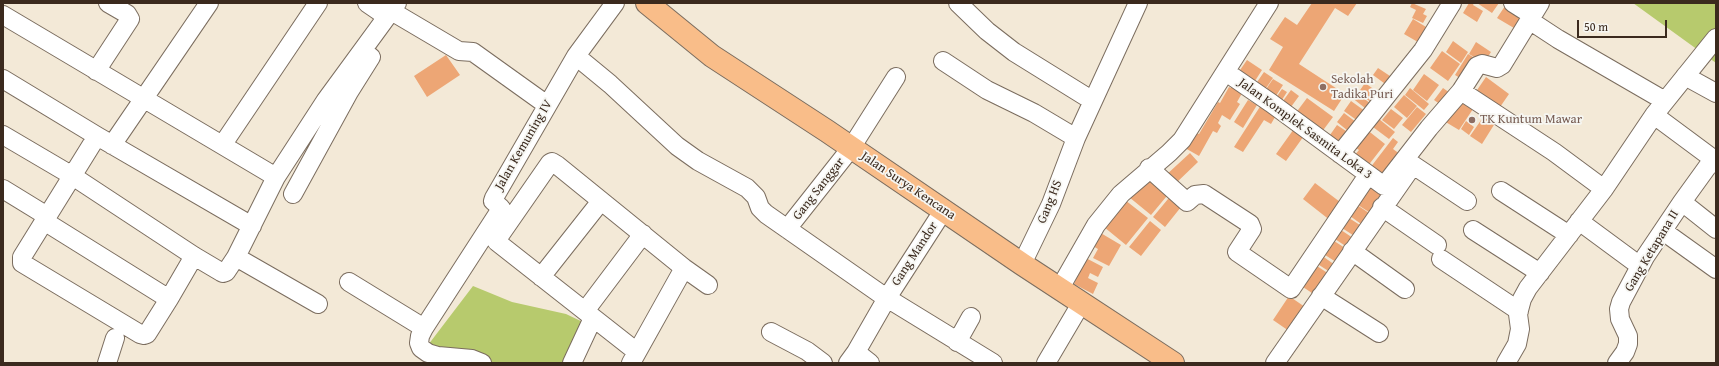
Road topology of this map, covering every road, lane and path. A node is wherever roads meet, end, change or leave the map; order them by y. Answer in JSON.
{"nodes":[{"id":1,"x":108,"y":3,"type":"edge"},
{"id":2,"x":209,"y":3,"type":"edge"},
{"id":3,"x":318,"y":3,"type":"edge"},
{"id":4,"x":367,"y":3,"type":"edge"},
{"id":5,"x":615,"y":3,"type":"edge"},
{"id":6,"x":647,"y":3,"type":"edge"},
{"id":7,"x":958,"y":3,"type":"edge"},
{"id":8,"x":1138,"y":3,"type":"edge"},
{"id":9,"x":1269,"y":3,"type":"edge"},
{"id":10,"x":1452,"y":3,"type":"edge"},
{"id":11,"x":1513,"y":3,"type":"edge"},
{"id":12,"x":397,"y":9,"type":"edge"},
{"id":13,"x":1534,"y":13,"type":"edge"},
{"id":14,"x":3,"y":15,"type":"edge"},
{"id":15,"x":1716,"y":38,"type":"edge"},
{"id":16,"x":576,"y":56,"type":"junction"},
{"id":17,"x":943,"y":61,"type":"dead end"},
{"id":18,"x":96,"y":71,"type":"junction"},
{"id":19,"x":1226,"y":72,"type":"junction"},
{"id":20,"x":1685,"y":76,"type":"junction"},
{"id":21,"x":896,"y":77,"type":"dead end"},
{"id":22,"x":3,"y":79,"type":"edge"},
{"id":23,"x":1461,"y":91,"type":"junction"},
{"id":24,"x":1716,"y":93,"type":"edge"},
{"id":25,"x":143,"y":97,"type":"junction"},
{"id":26,"x":1093,"y":101,"type":"junction"},
{"id":27,"x":1665,"y":101,"type":"junction"},
{"id":28,"x":547,"y":105,"type":"junction"},
{"id":29,"x":1654,"y":115,"type":"junction"},
{"id":30,"x":3,"y":135,"type":"edge"},
{"id":31,"x":1076,"y":138,"type":"junction"},
{"id":32,"x":104,"y":140,"type":"junction"},
{"id":33,"x":223,"y":144,"type":"junction"},
{"id":34,"x":851,"y":148,"type":"junction"},
{"id":35,"x":520,"y":153,"type":"junction"},
{"id":36,"x":1340,"y":154,"type":"junction"},
{"id":37,"x":1713,"y":163,"type":"edge"},
{"id":38,"x":1149,"y":168,"type":"junction"},
{"id":39,"x":543,"y":172,"type":"junction"},
{"id":40,"x":71,"y":175,"type":"junction"},
{"id":41,"x":1368,"y":175,"type":"junction"},
{"id":42,"x":276,"y":177,"type":"junction"},
{"id":43,"x":3,"y":189,"type":"edge"},
{"id":44,"x":1604,"y":189,"type":"junction"},
{"id":45,"x":1501,"y":191,"type":"dead end"},
{"id":46,"x":293,"y":194,"type":"dead end"},
{"id":47,"x":601,"y":201,"type":"junction"},
{"id":48,"x":1467,"y":201,"type":"dead end"},
{"id":49,"x":1682,"y":202,"type":"junction"},
{"id":50,"x":1382,"y":207,"type":"junction"},
{"id":51,"x":943,"y":211,"type":"junction"},
{"id":52,"x":45,"y":218,"type":"junction"},
{"id":53,"x":1579,"y":221,"type":"junction"},
{"id":54,"x":252,"y":226,"type":"junction"},
{"id":55,"x":788,"y":229,"type":"junction"},
{"id":56,"x":1716,"y":229,"type":"edge"},
{"id":57,"x":1473,"y":230,"type":"dead end"},
{"id":58,"x":1663,"y":231,"type":"junction"},
{"id":59,"x":644,"y":234,"type":"junction"},
{"id":60,"x":1568,"y":235,"type":"junction"},
{"id":61,"x":1352,"y":251,"type":"junction"},
{"id":62,"x":194,"y":256,"type":"junction"},
{"id":63,"x":236,"y":257,"type":"junction"},
{"id":64,"x":1022,"y":264,"type":"junction"},
{"id":65,"x":1640,"y":266,"type":"junction"},
{"id":66,"x":684,"y":268,"type":"junction"},
{"id":67,"x":1716,"y":269,"type":"edge"},
{"id":68,"x":1540,"y":273,"type":"junction"},
{"id":69,"x":541,"y":277,"type":"junction"},
{"id":70,"x":349,"y":282,"type":"dead end"},
{"id":71,"x":708,"y":285,"type":"dead end"},
{"id":72,"x":1060,"y":288,"type":"junction"},
{"id":73,"x":1405,"y":289,"type":"dead end"},
{"id":74,"x":1321,"y":296,"type":"junction"},
{"id":75,"x":887,"y":298,"type":"junction"},
{"id":76,"x":169,"y":299,"type":"junction"},
{"id":77,"x":1082,"y":302,"type":"junction"},
{"id":78,"x":318,"y":304,"type":"dead end"},
{"id":79,"x":1518,"y":311,"type":"junction"},
{"id":80,"x":589,"y":314,"type":"junction"},
{"id":81,"x":971,"y":317,"type":"dead end"},
{"id":82,"x":424,"y":328,"type":"junction"},
{"id":83,"x":771,"y":332,"type":"dead end"},
{"id":84,"x":1379,"y":333,"type":"dead end"},
{"id":85,"x":115,"y":338,"type":"dead end"},
{"id":86,"x":957,"y":342,"type":"junction"},
{"id":87,"x":634,"y":357,"type":"edge"},
{"id":88,"x":852,"y":358,"type":"edge"},
{"id":89,"x":107,"y":363,"type":"edge"},
{"id":90,"x":482,"y":363,"type":"edge"},
{"id":91,"x":572,"y":363,"type":"edge"},
{"id":92,"x":823,"y":363,"type":"edge"},
{"id":93,"x":870,"y":363,"type":"edge"},
{"id":94,"x":993,"y":363,"type":"edge"},
{"id":95,"x":1046,"y":363,"type":"edge"},
{"id":96,"x":1173,"y":363,"type":"edge"},
{"id":97,"x":1275,"y":363,"type":"edge"},
{"id":98,"x":1506,"y":363,"type":"edge"},
{"id":99,"x":1617,"y":363,"type":"edge"}],
"edges":[{"from":1,"to":18,"type":"street"},
{"from":2,"to":25,"type":"street"},
{"from":3,"to":33,"type":"street"},
{"from":4,"to":12,"type":"street"},
{"from":5,"to":16,"type":"street","name":"Jalan Kemuning IV"},
{"from":6,"to":34,"type":"main road","name":"Jalan Surya Kencana"},
{"from":7,"to":26,"type":"street"},
{"from":8,"to":26,"type":"street","name":"Gang HS"},
{"from":9,"to":19,"type":"street"},
{"from":10,"to":36,"type":"street"},
{"from":11,"to":13,"type":"street"},
{"from":12,"to":28,"type":"street"},
{"from":12,"to":42,"type":"street"},
{"from":12,"to":46,"type":"street"},
{"from":13,"to":23,"type":"street"},
{"from":13,"to":27,"type":"street"},
{"from":14,"to":18,"type":"street"},
{"from":15,"to":20,"type":"street"},
{"from":16,"to":28,"type":"street","name":"Jalan Kemuning IV"},
{"from":16,"to":55,"type":"street"},
{"from":17,"to":31,"type":"street"},
{"from":18,"to":25,"type":"street"},
{"from":19,"to":36,"type":"street","name":"Jalan Komplek Sasmita Loka 3"},
{"from":19,"to":38,"type":"street"},
{"from":20,"to":24,"type":"street"},
{"from":20,"to":27,"type":"street"},
{"from":21,"to":34,"type":"street","name":"Gang Sanggar"},
{"from":22,"to":32,"type":"street"},
{"from":23,"to":41,"type":"street","name":"Jalan Komplek Sasmita Loka 3"},
{"from":23,"to":44,"type":"street"},
{"from":25,"to":32,"type":"street"},
{"from":25,"to":33,"type":"street"},
{"from":26,"to":31,"type":"street","name":"Gang HS"},
{"from":27,"to":29,"type":"street"},
{"from":28,"to":35,"type":"street","name":"Jalan Kemuning IV"},
{"from":29,"to":37,"type":"street"},
{"from":29,"to":44,"type":"street"},
{"from":30,"to":40,"type":"street"},
{"from":31,"to":64,"type":"street","name":"Gang HS"},
{"from":32,"to":40,"type":"street"},
{"from":32,"to":54,"type":"street"},
{"from":33,"to":42,"type":"street"},
{"from":34,"to":51,"type":"main road","name":"Jalan Surya Kencana"},
{"from":34,"to":55,"type":"street","name":"Gang Sanggar"},
{"from":35,"to":39,"type":"street"},
{"from":35,"to":82,"type":"street","name":"Jalan Kemuning IV"},
{"from":36,"to":41,"type":"street","name":"Jalan Komplek Sasmita Loka 3"},
{"from":37,"to":49,"type":"street","name":"Gang Ketapana II"},
{"from":38,"to":41,"type":"street"},
{"from":38,"to":72,"type":"street"},
{"from":39,"to":47,"type":"street"},
{"from":39,"to":69,"type":"street"},
{"from":40,"to":52,"type":"street"},
{"from":40,"to":62,"type":"street"},
{"from":42,"to":54,"type":"street"},
{"from":43,"to":52,"type":"street"},
{"from":44,"to":53,"type":"street"},
{"from":45,"to":60,"type":"street"},
{"from":47,"to":59,"type":"street"},
{"from":47,"to":69,"type":"street"},
{"from":48,"to":50,"type":"street"},
{"from":49,"to":56,"type":"street"},
{"from":49,"to":58,"type":"street","name":"Gang Ketapana II"},
{"from":50,"to":61,"type":"street"},
{"from":50,"to":79,"type":"street"},
{"from":51,"to":64,"type":"main road","name":"Jalan Surya Kencana"},
{"from":51,"to":75,"type":"street","name":"Gang Mandor"},
{"from":52,"to":76,"type":"street"},
{"from":52,"to":76,"type":"street"},
{"from":53,"to":60,"type":"street"},
{"from":53,"to":65,"type":"street"},
{"from":54,"to":63,"type":"street"},
{"from":55,"to":75,"type":"street"},
{"from":57,"to":68,"type":"street"},
{"from":58,"to":65,"type":"street","name":"Gang Ketapana II"},
{"from":58,"to":67,"type":"street"},
{"from":59,"to":66,"type":"street"},
{"from":59,"to":80,"type":"street"},
{"from":60,"to":68,"type":"street"},
{"from":61,"to":73,"type":"street"},
{"from":61,"to":74,"type":"street"},
{"from":62,"to":63,"type":"street"},
{"from":62,"to":76,"type":"street"},
{"from":63,"to":78,"type":"street"},
{"from":64,"to":72,"type":"main road","name":"Jalan Surya Kencana"},
{"from":65,"to":99,"type":"street","name":"Gang Ketapana II"},
{"from":66,"to":71,"type":"street"},
{"from":66,"to":87,"type":"street"},
{"from":68,"to":79,"type":"street"},
{"from":69,"to":80,"type":"street"},
{"from":70,"to":82,"type":"street"},
{"from":72,"to":77,"type":"main road","name":"Jalan Surya Kencana"},
{"from":74,"to":84,"type":"street"},
{"from":74,"to":97,"type":"street"},
{"from":75,"to":86,"type":"street"},
{"from":75,"to":88,"type":"street","name":"Gang Mandor"},
{"from":77,"to":95,"type":"street"},
{"from":77,"to":96,"type":"main road","name":"Jalan Surya Kencana"},
{"from":79,"to":98,"type":"street"},
{"from":80,"to":87,"type":"street"},
{"from":80,"to":91,"type":"street"},
{"from":81,"to":86,"type":"street"},
{"from":82,"to":90,"type":"street"},
{"from":83,"to":92,"type":"street"},
{"from":85,"to":89,"type":"street"},
{"from":86,"to":94,"type":"street"},
{"from":88,"to":93,"type":"street"}]}
